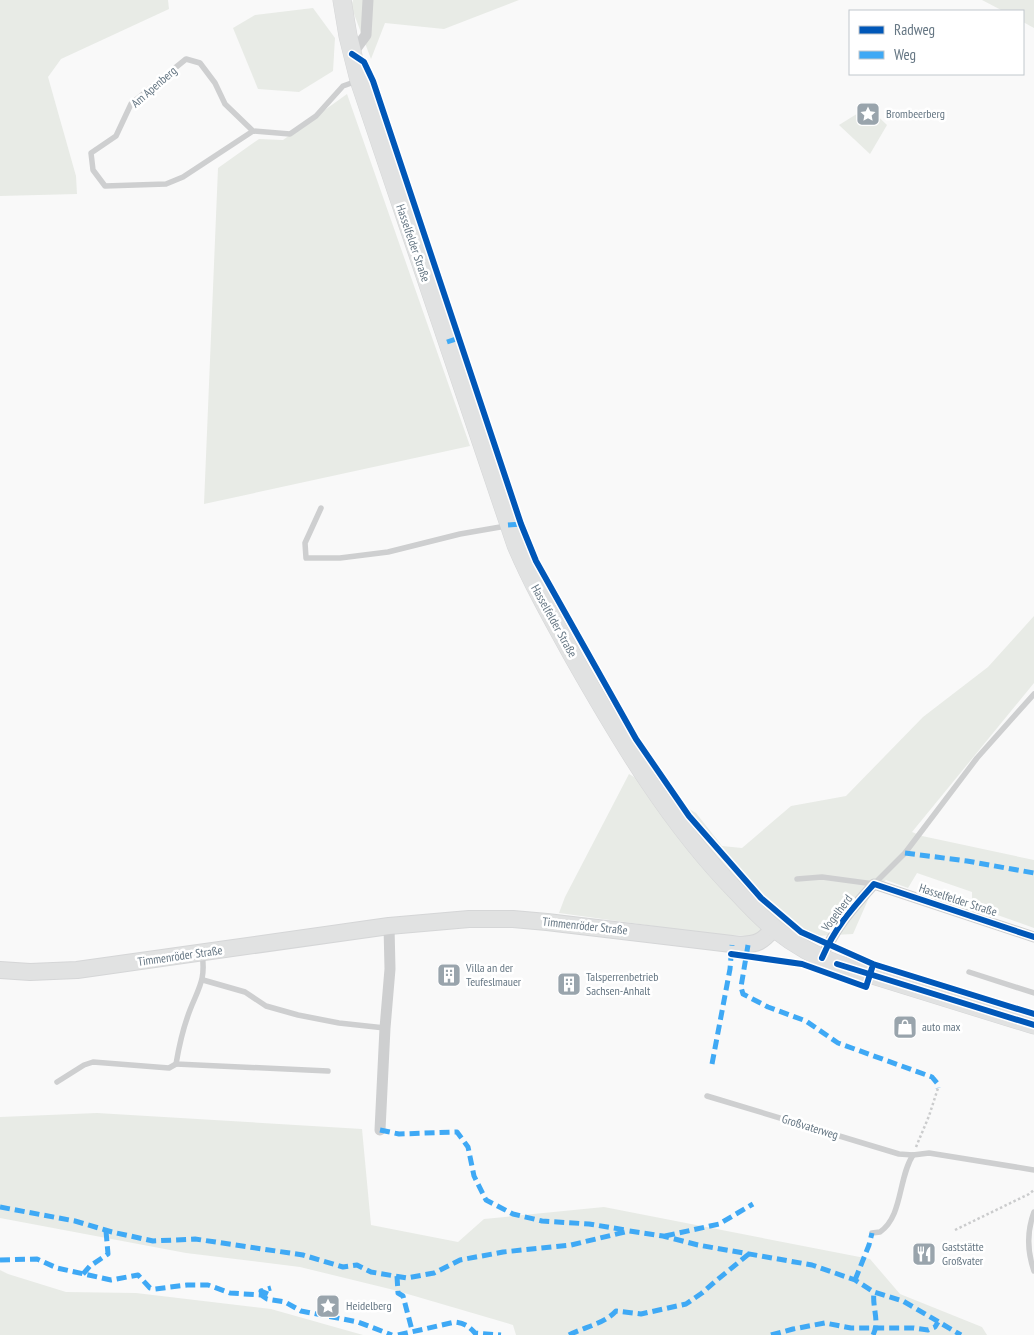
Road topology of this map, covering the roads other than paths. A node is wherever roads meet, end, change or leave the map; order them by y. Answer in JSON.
{"nodes":[{"id":1,"x":342,"y":0,"type":"edge"},
{"id":2,"x":368,"y":0,"type":"edge"},
{"id":3,"x":352,"y":54,"type":"junction"},
{"id":4,"x":359,"y":80,"type":"junction"},
{"id":5,"x":253,"y":132,"type":"junction"},
{"id":6,"x":321,"y":508,"type":"dead end"},
{"id":7,"x":508,"y":525,"type":"junction"},
{"id":8,"x":1034,"y":694,"type":"edge"},
{"id":9,"x":797,"y":879,"type":"dead end"},
{"id":10,"x":874,"y":884,"type":"junction"},
{"id":11,"x":389,"y":926,"type":"junction"},
{"id":12,"x":774,"y":928,"type":"junction"},
{"id":13,"x":1034,"y":937,"type":"edge"},
{"id":14,"x":202,"y":953,"type":"junction"},
{"id":15,"x":822,"y":958,"type":"junction"},
{"id":16,"x":0,"y":970,"type":"edge"},
{"id":17,"x":969,"y":972,"type":"dead end"},
{"id":18,"x":203,"y":980,"type":"junction"},
{"id":19,"x":1034,"y":993,"type":"edge"},
{"id":20,"x":1034,"y":1025,"type":"edge"},
{"id":21,"x":385,"y":1028,"type":"junction"},
{"id":22,"x":176,"y":1064,"type":"junction"},
{"id":23,"x":328,"y":1071,"type":"dead end"},
{"id":24,"x":57,"y":1082,"type":"dead end"},
{"id":25,"x":707,"y":1096,"type":"dead end"},
{"id":26,"x":380,"y":1130,"type":"dead end"},
{"id":27,"x":913,"y":1155,"type":"junction"},
{"id":28,"x":1034,"y":1170,"type":"edge"},
{"id":29,"x":1034,"y":1212,"type":"edge"},
{"id":30,"x":872,"y":1232,"type":"dead end"},
{"id":31,"x":1031,"y":1242,"type":"edge"},
{"id":32,"x":1034,"y":1271,"type":"edge"}],
"edges":[{"from":1,"to":3,"type":"main road","name":"Hasselfelder Straße"},
{"from":2,"to":3,"type":"street"},
{"from":3,"to":4,"type":"main road","name":"Hasselfelder Straße"},
{"from":4,"to":5,"type":"lane"},
{"from":4,"to":7,"type":"main road","name":"Hasselfelder Straße"},
{"from":5,"to":5,"type":"lane","name":"Am Apenberg"},
{"from":6,"to":7,"type":"lane"},
{"from":7,"to":12,"type":"main road","name":"Hasselfelder Straße"},
{"from":8,"to":10,"type":"lane","name":"Vogelherd"},
{"from":9,"to":10,"type":"lane"},
{"from":10,"to":13,"type":"street","name":"Hasselfelder Straße"},
{"from":10,"to":15,"type":"street","name":"Vogelherd"},
{"from":11,"to":12,"type":"main road","name":"Timmenröder Straße"},
{"from":11,"to":14,"type":"main road","name":"Timmenröder Straße"},
{"from":11,"to":21,"type":"street"},
{"from":12,"to":15,"type":"main road","name":"Hasselfelder Straße"},
{"from":14,"to":16,"type":"main road","name":"Timmenröder Straße"},
{"from":14,"to":18,"type":"lane"},
{"from":15,"to":20,"type":"main road","name":"Hasselfelder Straße"},
{"from":17,"to":19,"type":"lane"},
{"from":18,"to":21,"type":"lane"},
{"from":18,"to":22,"type":"lane"},
{"from":21,"to":26,"type":"street"},
{"from":22,"to":23,"type":"lane"},
{"from":22,"to":24,"type":"lane"},
{"from":25,"to":27,"type":"lane","name":"Großvaterweg"},
{"from":27,"to":28,"type":"lane","name":"Großvaterweg"},
{"from":27,"to":30,"type":"lane"},
{"from":29,"to":31,"type":"lane"},
{"from":31,"to":32,"type":"lane"}]}
